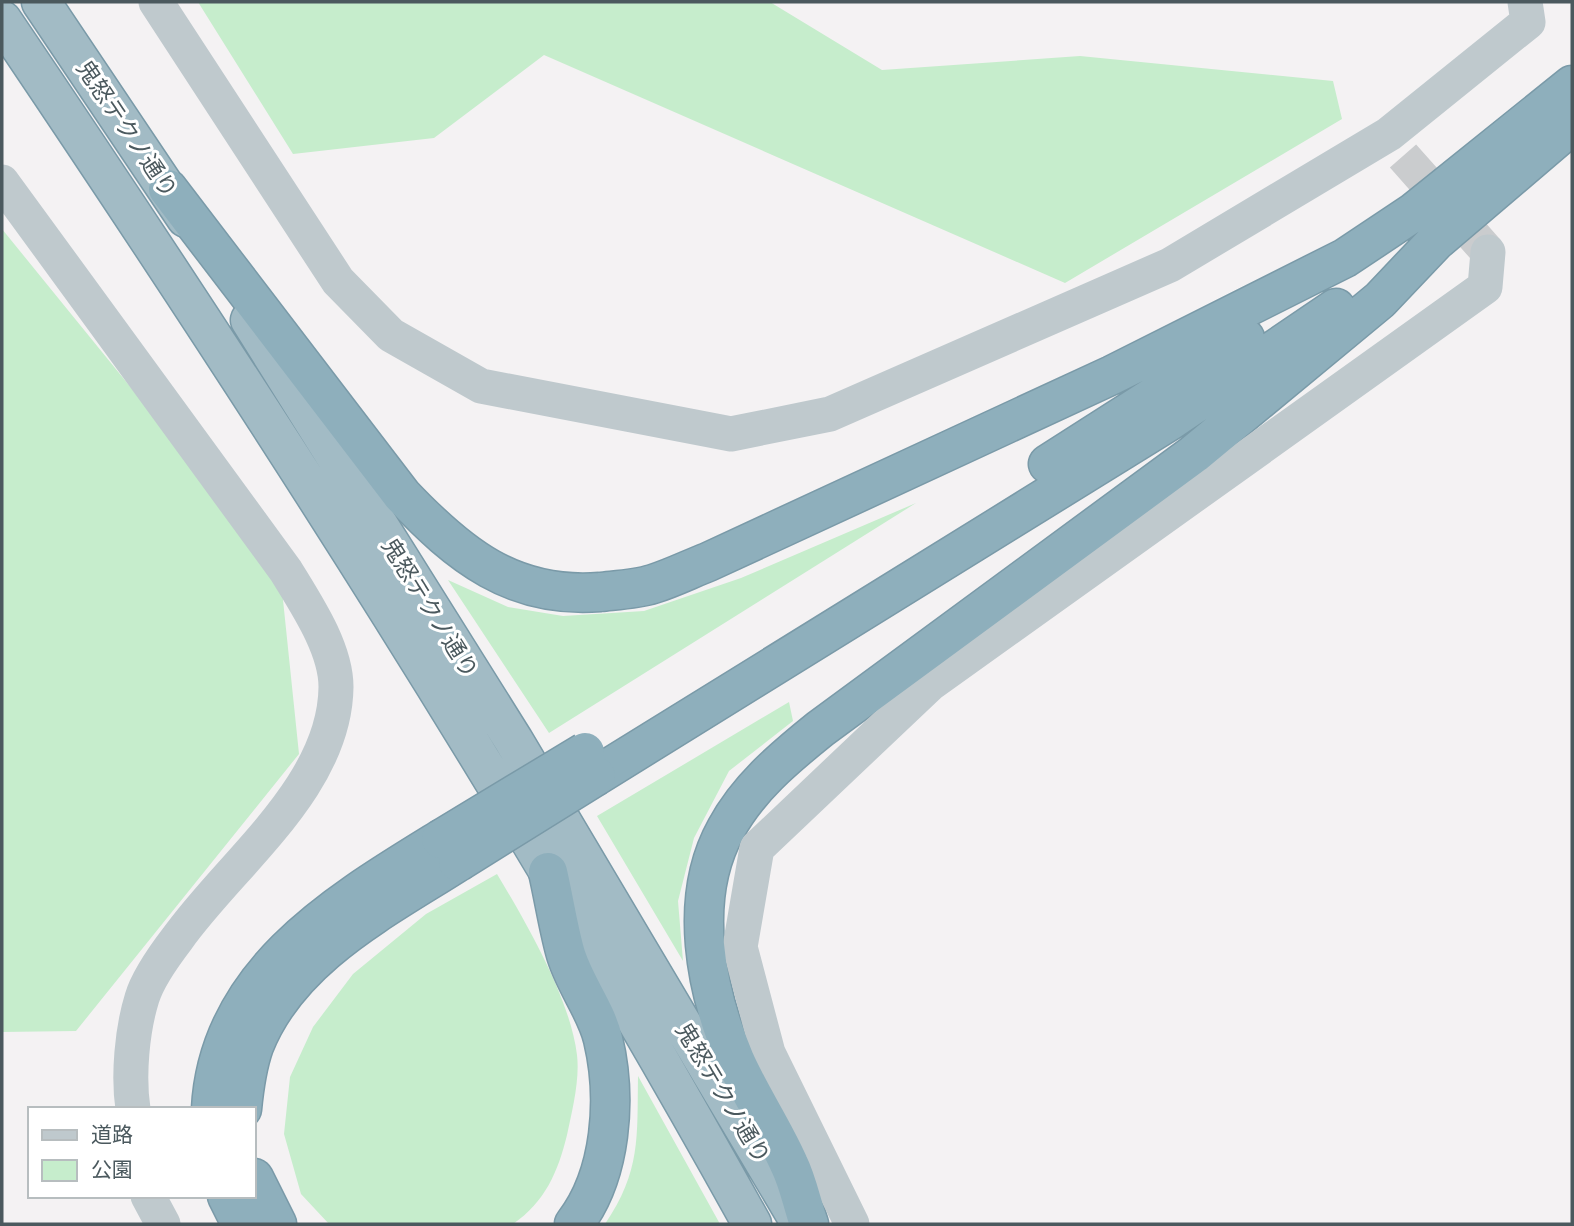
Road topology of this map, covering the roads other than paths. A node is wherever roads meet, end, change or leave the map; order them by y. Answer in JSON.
{"nodes":[{"id":1,"x":41,"y":2,"type":"edge"},
{"id":2,"x":156,"y":2,"type":"edge"},
{"id":3,"x":1525,"y":2,"type":"edge"},
{"id":4,"x":2,"y":20,"type":"edge"},
{"id":5,"x":1572,"y":85,"type":"edge"},
{"id":6,"x":1572,"y":125,"type":"edge"},
{"id":7,"x":2,"y":182,"type":"edge"},
{"id":8,"x":167,"y":189,"type":"junction"},
{"id":9,"x":1436,"y":241,"type":"junction"},
{"id":10,"x":1488,"y":252,"type":"dead end"},
{"id":11,"x":1345,"y":258,"type":"junction"},
{"id":12,"x":591,"y":764,"type":"junction"},
{"id":13,"x":449,"y":850,"type":"junction"},
{"id":14,"x":548,"y":872,"type":"junction"},
{"id":15,"x":133,"y":1107,"type":"edge"},
{"id":16,"x":211,"y":1107,"type":"edge"},
{"id":17,"x":242,"y":1107,"type":"edge"},
{"id":18,"x":256,"y":1182,"type":"edge"},
{"id":19,"x":149,"y":1198,"type":"edge"},
{"id":20,"x":228,"y":1198,"type":"edge"},
{"id":21,"x":163,"y":1224,"type":"edge"},
{"id":22,"x":241,"y":1224,"type":"edge"},
{"id":23,"x":277,"y":1224,"type":"edge"},
{"id":24,"x":574,"y":1224,"type":"edge"},
{"id":25,"x":752,"y":1224,"type":"edge"},
{"id":26,"x":802,"y":1224,"type":"edge"},
{"id":27,"x":808,"y":1224,"type":"edge"},
{"id":28,"x":852,"y":1224,"type":"edge"}],
"edges":[{"from":1,"to":8,"type":"highway","name":"鬼怒テクノ通り"},
{"from":2,"to":3,"type":"street"},
{"from":4,"to":14,"type":"highway","name":"鬼怒テクノ通り"},
{"from":5,"to":11,"type":"highway"},
{"from":6,"to":9,"type":"highway"},
{"from":7,"to":15,"type":"street"},
{"from":8,"to":11,"type":"highway"},
{"from":8,"to":26,"type":"highway","name":"鬼怒テクノ通り"},
{"from":9,"to":12,"type":"highway"},
{"from":9,"to":27,"type":"highway"},
{"from":10,"to":28,"type":"street"},
{"from":11,"to":12,"type":"highway"},
{"from":12,"to":13,"type":"highway","bridge":true},
{"from":13,"to":16,"type":"highway"},
{"from":13,"to":17,"type":"highway"},
{"from":14,"to":24,"type":"highway"},
{"from":14,"to":25,"type":"highway","name":"鬼怒テクノ通り"},
{"from":18,"to":23,"type":"highway"},
{"from":19,"to":21,"type":"street"},
{"from":20,"to":22,"type":"highway"}]}
